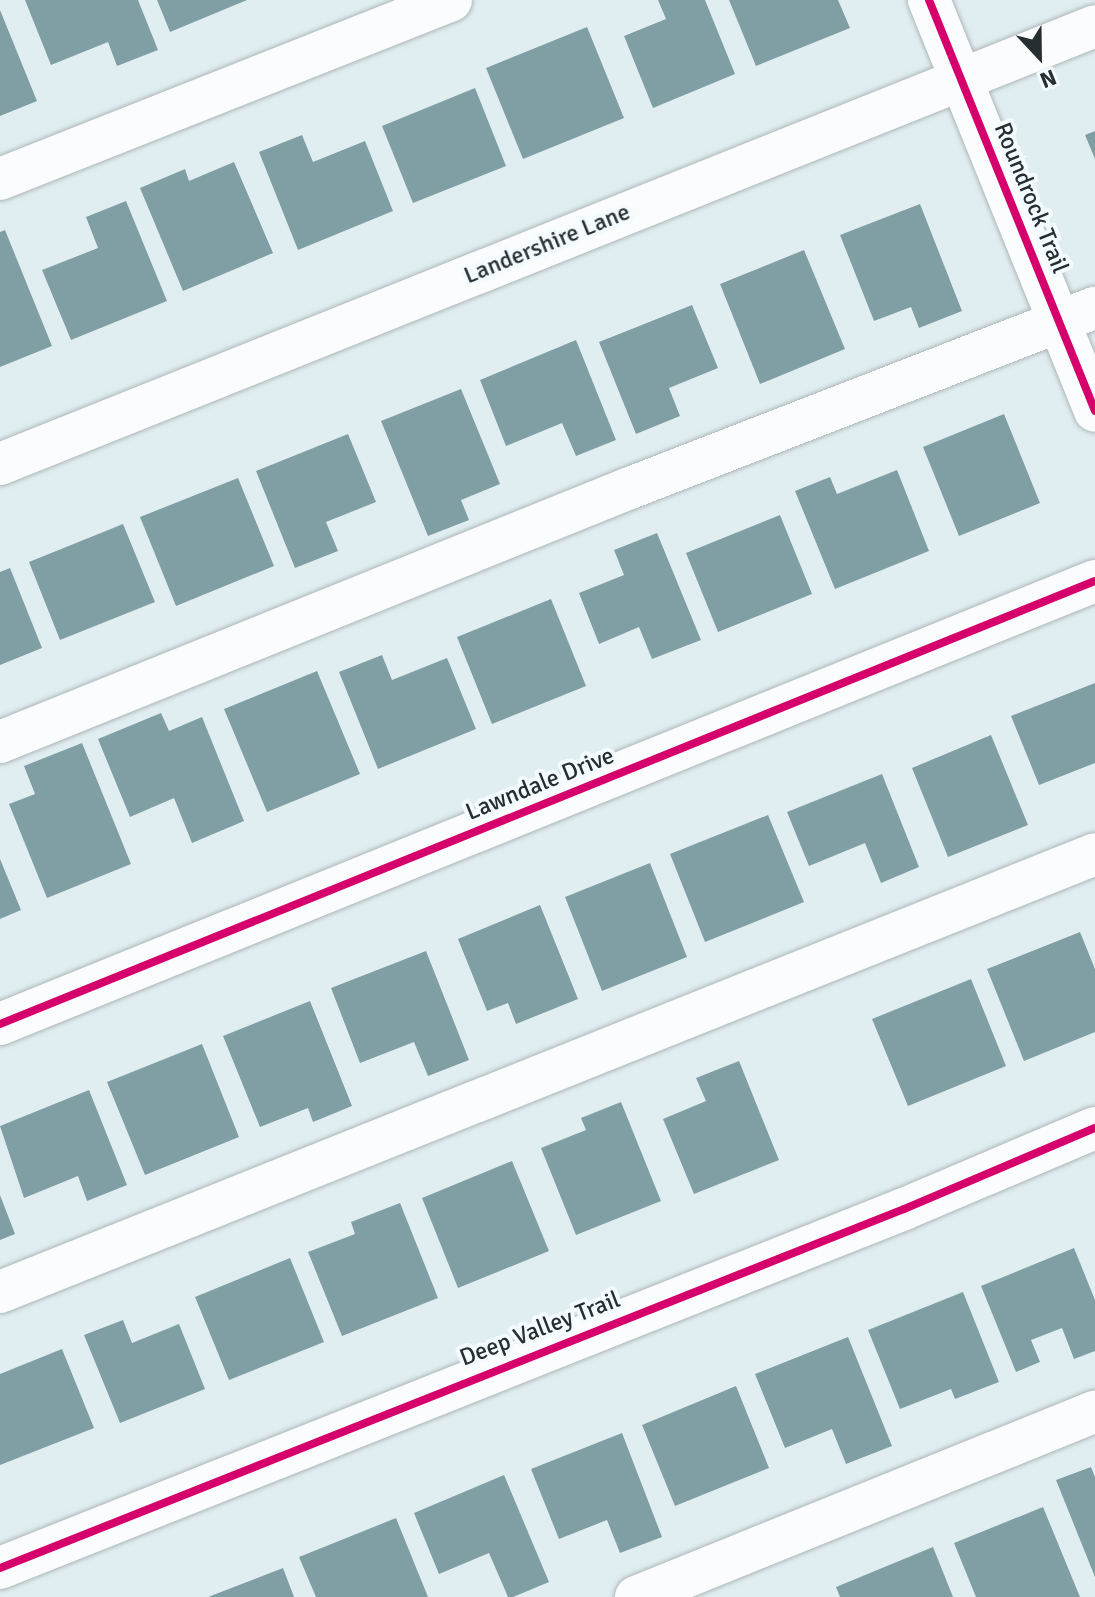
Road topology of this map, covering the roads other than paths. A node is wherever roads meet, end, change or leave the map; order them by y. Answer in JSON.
{"nodes":[{"id":1,"x":451,"y":0,"type":"edge"},
{"id":2,"x":929,"y":0,"type":"edge"},
{"id":3,"x":1095,"y":26,"type":"edge"},
{"id":4,"x":961,"y":78,"type":"junction"},
{"id":5,"x":0,"y":179,"type":"edge"},
{"id":6,"x":1077,"y":315,"type":"edge"},
{"id":7,"x":1095,"y":411,"type":"edge"},
{"id":8,"x":0,"y":464,"type":"edge"},
{"id":9,"x":1095,"y":581,"type":"edge"},
{"id":10,"x":0,"y":742,"type":"edge"},
{"id":11,"x":1095,"y":854,"type":"edge"},
{"id":12,"x":0,"y":1024,"type":"edge"},
{"id":13,"x":1095,"y":1128,"type":"edge"},
{"id":14,"x":0,"y":1292,"type":"edge"},
{"id":15,"x":1095,"y":1412,"type":"edge"},
{"id":16,"x":0,"y":1568,"type":"edge"},
{"id":17,"x":636,"y":1597,"type":"edge"}],
"edges":[{"from":1,"to":5,"type":"street"},
{"from":2,"to":4,"type":"street","name":"Roundrock Trail"},
{"from":3,"to":4,"type":"street","name":"Landershire Lane"},
{"from":4,"to":6,"type":"street","name":"Roundrock Trail"},
{"from":4,"to":8,"type":"street","name":"Landershire Lane"},
{"from":6,"to":7,"type":"street","name":"Roundrock Trail"},
{"from":6,"to":10,"type":"street"},
{"from":9,"to":12,"type":"street","name":"Lawndale Drive"},
{"from":11,"to":14,"type":"street"},
{"from":13,"to":16,"type":"street","name":"Deep Valley Trail"},
{"from":15,"to":17,"type":"street"}]}
